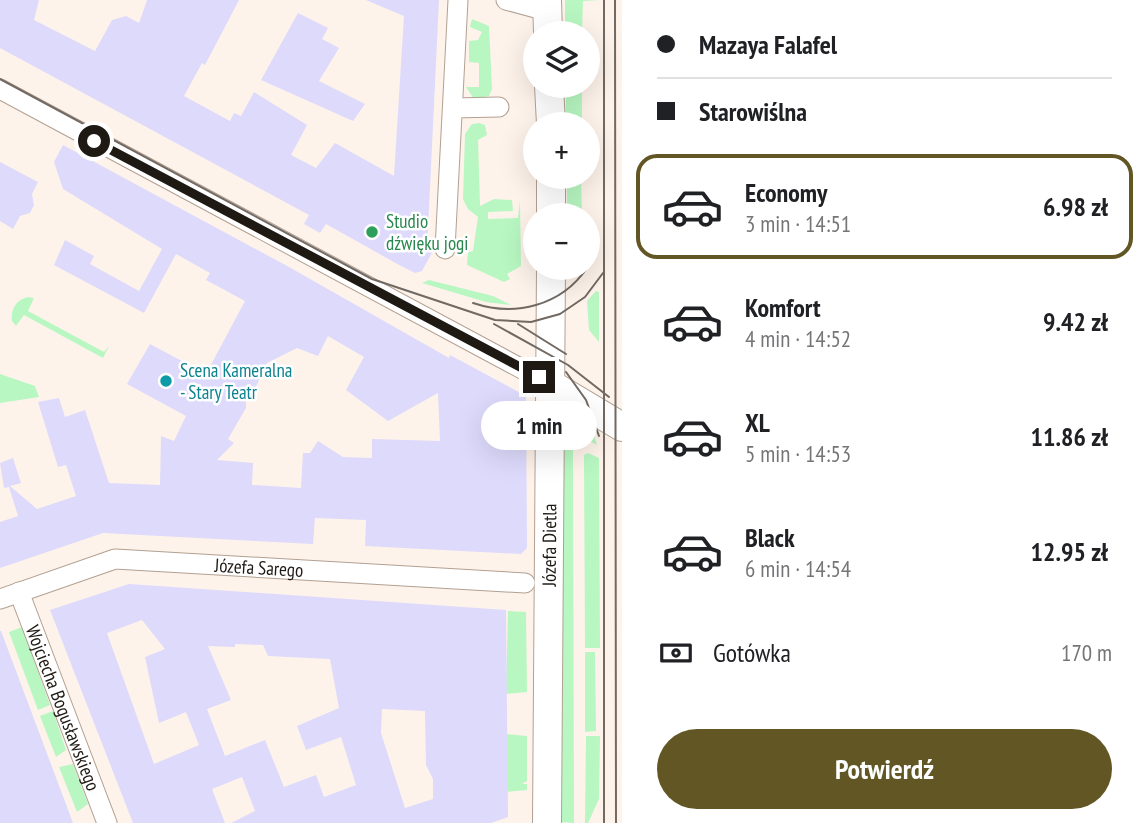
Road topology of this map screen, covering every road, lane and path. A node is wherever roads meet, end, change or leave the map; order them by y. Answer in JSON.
{"nodes":[{"id":1,"x":458,"y":0,"type":"edge"},
{"id":2,"x":506,"y":0,"type":"edge"},
{"id":3,"x":547,"y":15,"type":"edge"},
{"id":4,"x":0,"y":89,"type":"edge"},
{"id":5,"x":499,"y":107,"type":"dead end"},
{"id":6,"x":453,"y":108,"type":"junction"},
{"id":7,"x":445,"y":249,"type":"dead end"},
{"id":8,"x":551,"y":280,"type":"edge"},
{"id":9,"x":552,"y":385,"type":"junction"},
{"id":10,"x":622,"y":427,"type":"edge"},
{"id":11,"x":525,"y":583,"type":"dead end"},
{"id":12,"x":19,"y":592,"type":"junction"},
{"id":13,"x":0,"y":598,"type":"edge"},
{"id":14,"x":107,"y":823,"type":"edge"},
{"id":15,"x":547,"y":823,"type":"edge"}],
"edges":[{"from":1,"to":6,"type":"street"},
{"from":2,"to":3,"type":"street"},
{"from":4,"to":9,"type":"street"},
{"from":5,"to":6,"type":"street"},
{"from":6,"to":7,"type":"street"},
{"from":8,"to":9,"type":"street","name":"Józefa Dietla"},
{"from":9,"to":10,"type":"street"},
{"from":9,"to":15,"type":"street","name":"Józefa Dietla"},
{"from":11,"to":12,"type":"street","name":"Józefa Sarego"},
{"from":12,"to":13,"type":"street","name":"Józefa Sarego"},
{"from":12,"to":14,"type":"street","name":"Wojciecha Bogusławskiego"}]}
